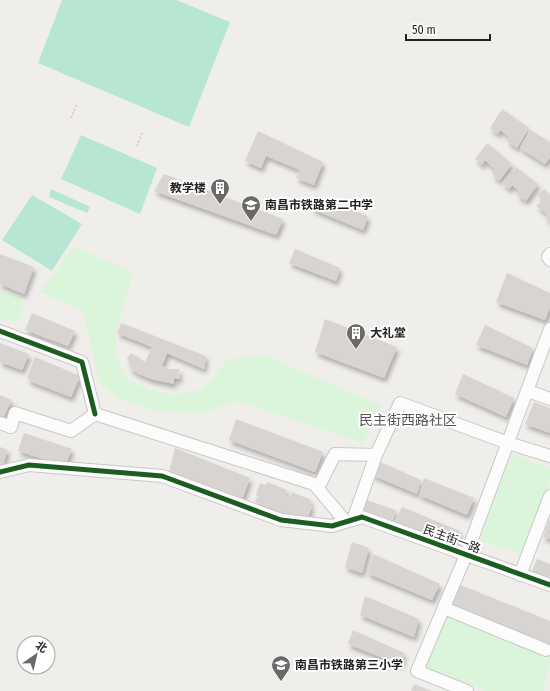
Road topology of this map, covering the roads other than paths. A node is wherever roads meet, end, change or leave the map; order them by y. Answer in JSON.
{"nodes":[{"id":1,"x":550,"y":254,"type":"edge"},
{"id":2,"x":550,"y":260,"type":"edge"},
{"id":3,"x":550,"y":329,"type":"edge"},
{"id":4,"x":0,"y":331,"type":"edge"},
{"id":5,"x":528,"y":391,"type":"junction"},
{"id":6,"x":550,"y":399,"type":"edge"},
{"id":7,"x":95,"y":414,"type":"junction"},
{"id":8,"x":0,"y":423,"type":"edge"},
{"id":9,"x":508,"y":442,"type":"junction"},
{"id":10,"x":376,"y":455,"type":"junction"},
{"id":11,"x":550,"y":456,"type":"edge"},
{"id":12,"x":0,"y":472,"type":"edge"},
{"id":13,"x":318,"y":488,"type":"junction"},
{"id":14,"x":550,"y":496,"type":"edge"},
{"id":15,"x":350,"y":521,"type":"junction"},
{"id":16,"x":466,"y":555,"type":"junction"},
{"id":17,"x":520,"y":575,"type":"junction"},
{"id":18,"x":550,"y":585,"type":"edge"},
{"id":19,"x":444,"y":608,"type":"junction"},
{"id":20,"x":546,"y":650,"type":"dead end"},
{"id":21,"x":467,"y":691,"type":"edge"}],
"edges":[{"from":1,"to":2,"type":"street"},
{"from":3,"to":5,"type":"street"},
{"from":4,"to":7,"type":"street"},
{"from":5,"to":6,"type":"street"},
{"from":5,"to":9,"type":"street"},
{"from":7,"to":8,"type":"street"},
{"from":7,"to":13,"type":"street"},
{"from":9,"to":10,"type":"street"},
{"from":9,"to":11,"type":"street"},
{"from":9,"to":16,"type":"street"},
{"from":10,"to":13,"type":"street"},
{"from":10,"to":15,"type":"street"},
{"from":12,"to":15,"type":"street","name":"民主街一路"},
{"from":13,"to":15,"type":"street"},
{"from":14,"to":17,"type":"street"},
{"from":15,"to":16,"type":"street","name":"民主街一路"},
{"from":16,"to":17,"type":"street","name":"民主街一路"},
{"from":16,"to":19,"type":"street"},
{"from":17,"to":18,"type":"street","name":"民主街一路"},
{"from":19,"to":20,"type":"street"},
{"from":19,"to":21,"type":"street"}]}
